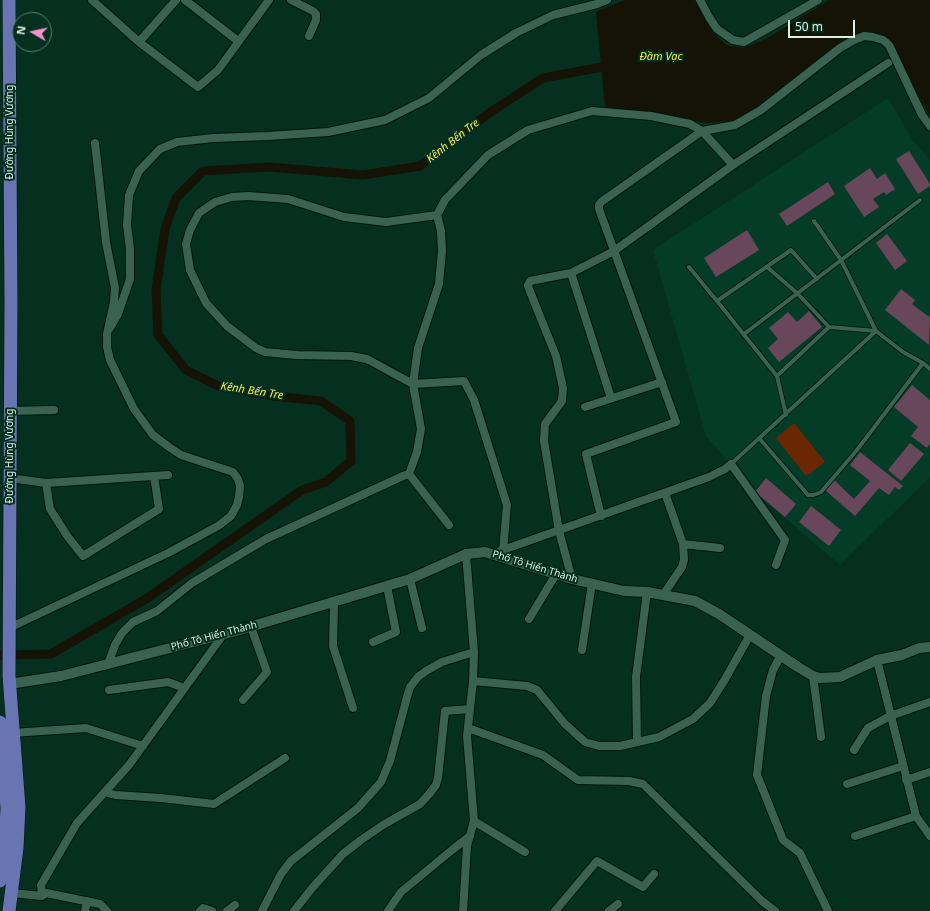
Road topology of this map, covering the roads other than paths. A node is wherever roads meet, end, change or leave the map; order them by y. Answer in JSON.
{"nodes":[{"id":1,"x":9,"y":0,"type":"edge"},
{"id":2,"x":92,"y":0,"type":"edge"},
{"id":3,"x":176,"y":0,"type":"edge"},
{"id":4,"x":185,"y":0,"type":"edge"},
{"id":5,"x":268,"y":0,"type":"edge"},
{"id":6,"x":291,"y":0,"type":"edge"},
{"id":7,"x":607,"y":0,"type":"edge"},
{"id":8,"x":700,"y":0,"type":"edge"},
{"id":9,"x":818,"y":0,"type":"edge"},
{"id":10,"x":309,"y":36,"type":"dead end"},
{"id":11,"x":238,"y":41,"type":"junction"},
{"id":12,"x":139,"y":42,"type":"junction"},
{"id":13,"x":888,"y":63,"type":"dead end"},
{"id":14,"x":930,"y":126,"type":"edge"},
{"id":15,"x":702,"y":131,"type":"junction"},
{"id":16,"x":95,"y":143,"type":"dead end"},
{"id":17,"x":733,"y":165,"type":"junction"},
{"id":18,"x":920,"y":200,"type":"dead end"},
{"id":19,"x":437,"y":215,"type":"junction"},
{"id":20,"x":814,"y":221,"type":"dead end"},
{"id":21,"x":614,"y":251,"type":"junction"},
{"id":22,"x":841,"y":260,"type":"junction"},
{"id":23,"x":689,"y":267,"type":"dead end"},
{"id":24,"x":767,"y":267,"type":"junction"},
{"id":25,"x":571,"y":273,"type":"junction"},
{"id":26,"x":817,"y":279,"type":"junction"},
{"id":27,"x":797,"y":293,"type":"junction"},
{"id":28,"x":5,"y":301,"type":"edge"},
{"id":29,"x":718,"y":301,"type":"junction"},
{"id":30,"x":829,"y":327,"type":"junction"},
{"id":31,"x":876,"y":331,"type":"junction"},
{"id":32,"x":107,"y":334,"type":"junction"},
{"id":33,"x":744,"y":334,"type":"junction"},
{"id":34,"x":923,"y":363,"type":"junction"},
{"id":35,"x":930,"y":369,"type":"edge"},
{"id":36,"x":777,"y":376,"type":"junction"},
{"id":37,"x":662,"y":382,"type":"junction"},
{"id":38,"x":413,"y":384,"type":"junction"},
{"id":39,"x":611,"y":398,"type":"junction"},
{"id":40,"x":585,"y":407,"type":"dead end"},
{"id":41,"x":54,"y":410,"type":"dead end"},
{"id":42,"x":10,"y":411,"type":"junction"},
{"id":43,"x":786,"y":415,"type":"junction"},
{"id":44,"x":759,"y":438,"type":"junction"},
{"id":45,"x":731,"y":464,"type":"junction"},
{"id":46,"x":409,"y":474,"type":"junction"},
{"id":47,"x":168,"y":475,"type":"dead end"},
{"id":48,"x":154,"y":476,"type":"junction"},
{"id":49,"x":10,"y":478,"type":"junction"},
{"id":50,"x":46,"y":483,"type":"junction"},
{"id":51,"x":665,"y":492,"type":"junction"},
{"id":52,"x":601,"y":516,"type":"junction"},
{"id":53,"x":449,"y":525,"type":"dead end"},
{"id":54,"x":559,"y":531,"type":"junction"},
{"id":55,"x":683,"y":544,"type":"junction"},
{"id":56,"x":720,"y":548,"type":"dead end"},
{"id":57,"x":503,"y":551,"type":"junction"},
{"id":58,"x":485,"y":552,"type":"junction"},
{"id":59,"x":466,"y":554,"type":"junction"},
{"id":60,"x":776,"y":565,"type":"dead end"},
{"id":61,"x":556,"y":574,"type":"junction"},
{"id":62,"x":410,"y":579,"type":"junction"},
{"id":63,"x":572,"y":579,"type":"junction"},
{"id":64,"x":592,"y":583,"type":"junction"},
{"id":65,"x":387,"y":586,"type":"junction"},
{"id":66,"x":647,"y":592,"type":"junction"},
{"id":67,"x":663,"y":595,"type":"junction"},
{"id":68,"x":334,"y":602,"type":"junction"},
{"id":69,"x":529,"y":619,"type":"dead end"},
{"id":70,"x":252,"y":627,"type":"junction"},
{"id":71,"x":422,"y":628,"type":"dead end"},
{"id":72,"x":9,"y":634,"type":"junction"},
{"id":73,"x":223,"y":635,"type":"junction"},
{"id":74,"x":750,"y":635,"type":"junction"},
{"id":75,"x":373,"y":642,"type":"dead end"},
{"id":76,"x":930,"y":647,"type":"edge"},
{"id":77,"x":582,"y":650,"type":"dead end"},
{"id":78,"x":474,"y":652,"type":"junction"},
{"id":79,"x":781,"y":656,"type":"junction"},
{"id":80,"x":877,"y":660,"type":"junction"},
{"id":81,"x":108,"y":664,"type":"junction"},
{"id":82,"x":813,"y":676,"type":"junction"},
{"id":83,"x":473,"y":681,"type":"junction"},
{"id":84,"x":6,"y":682,"type":"edge"},
{"id":85,"x":184,"y":688,"type":"junction"},
{"id":86,"x":109,"y":690,"type":"dead end"},
{"id":87,"x":243,"y":700,"type":"dead end"},
{"id":88,"x":930,"y":702,"type":"edge"},
{"id":89,"x":353,"y":708,"type":"dead end"},
{"id":90,"x":470,"y":709,"type":"junction"},
{"id":91,"x":890,"y":716,"type":"junction"},
{"id":92,"x":0,"y":722,"type":"edge"},
{"id":93,"x":468,"y":728,"type":"junction"},
{"id":94,"x":12,"y":733,"type":"junction"},
{"id":95,"x":821,"y":737,"type":"dead end"},
{"id":96,"x":637,"y":742,"type":"junction"},
{"id":97,"x":143,"y":746,"type":"junction"},
{"id":98,"x":854,"y":750,"type":"dead end"},
{"id":99,"x":285,"y":758,"type":"dead end"},
{"id":100,"x":903,"y":766,"type":"junction"},
{"id":101,"x":930,"y":772,"type":"edge"},
{"id":102,"x":906,"y":780,"type":"junction"},
{"id":103,"x":847,"y":784,"type":"dead end"},
{"id":104,"x":105,"y":792,"type":"junction"},
{"id":105,"x":916,"y":816,"type":"junction"},
{"id":106,"x":474,"y":821,"type":"junction"},
{"id":107,"x":470,"y":836,"type":"junction"},
{"id":108,"x":855,"y":836,"type":"dead end"},
{"id":109,"x":930,"y":836,"type":"edge"},
{"id":110,"x":525,"y":852,"type":"dead end"},
{"id":111,"x":654,"y":874,"type":"dead end"},
{"id":112,"x":0,"y":881,"type":"edge"},
{"id":113,"x":11,"y":893,"type":"junction"},
{"id":114,"x":42,"y":896,"type":"junction"},
{"id":115,"x":87,"y":901,"type":"junction"},
{"id":116,"x":618,"y":904,"type":"dead end"},
{"id":117,"x":235,"y":905,"type":"dead end"},
{"id":118,"x":9,"y":911,"type":"edge"},
{"id":119,"x":84,"y":911,"type":"edge"},
{"id":120,"x":107,"y":911,"type":"edge"},
{"id":121,"x":200,"y":911,"type":"edge"},
{"id":122,"x":212,"y":911,"type":"edge"},
{"id":123,"x":227,"y":911,"type":"edge"},
{"id":124,"x":262,"y":911,"type":"edge"},
{"id":125,"x":294,"y":911,"type":"edge"},
{"id":126,"x":388,"y":911,"type":"edge"},
{"id":127,"x":463,"y":911,"type":"edge"},
{"id":128,"x":555,"y":911,"type":"edge"},
{"id":129,"x":609,"y":911,"type":"edge"},
{"id":130,"x":775,"y":911,"type":"edge"},
{"id":131,"x":828,"y":911,"type":"edge"}],
"edges":[{"from":1,"to":28,"type":"main road","name":"Đường Hùng Vương"},
{"from":2,"to":12,"type":"street"},
{"from":3,"to":12,"type":"street"},
{"from":4,"to":11,"type":"street"},
{"from":5,"to":11,"type":"street"},
{"from":6,"to":10,"type":"street"},
{"from":7,"to":32,"type":"street"},
{"from":8,"to":9,"type":"street"},
{"from":11,"to":12,"type":"street"},
{"from":13,"to":17,"type":"street"},
{"from":14,"to":15,"type":"street"},
{"from":15,"to":17,"type":"street"},
{"from":15,"to":19,"type":"street"},
{"from":15,"to":21,"type":"street"},
{"from":16,"to":32,"type":"street"},
{"from":17,"to":21,"type":"street"},
{"from":18,"to":22,"type":"lane"},
{"from":19,"to":38,"type":"street"},
{"from":19,"to":38,"type":"street"},
{"from":20,"to":22,"type":"lane"},
{"from":21,"to":25,"type":"street"},
{"from":21,"to":37,"type":"street"},
{"from":22,"to":26,"type":"lane"},
{"from":22,"to":31,"type":"lane"},
{"from":23,"to":29,"type":"lane"},
{"from":24,"to":26,"type":"lane"},
{"from":24,"to":27,"type":"lane"},
{"from":24,"to":29,"type":"lane"},
{"from":25,"to":39,"type":"street"},
{"from":25,"to":54,"type":"street"},
{"from":26,"to":27,"type":"lane"},
{"from":27,"to":30,"type":"lane"},
{"from":27,"to":33,"type":"lane"},
{"from":28,"to":42,"type":"main road","name":"Đường Hùng Vương"},
{"from":29,"to":33,"type":"lane"},
{"from":30,"to":31,"type":"lane"},
{"from":30,"to":36,"type":"lane"},
{"from":31,"to":34,"type":"lane"},
{"from":31,"to":43,"type":"lane"},
{"from":32,"to":72,"type":"street"},
{"from":33,"to":36,"type":"lane"},
{"from":34,"to":35,"type":"lane"},
{"from":34,"to":44,"type":"lane"},
{"from":36,"to":43,"type":"lane"},
{"from":37,"to":39,"type":"street"},
{"from":37,"to":52,"type":"street"},
{"from":38,"to":46,"type":"street"},
{"from":38,"to":57,"type":"street"},
{"from":39,"to":40,"type":"street"},
{"from":41,"to":42,"type":"street"},
{"from":42,"to":49,"type":"main road","name":"Đường Hùng Vương"},
{"from":43,"to":44,"type":"lane"},
{"from":44,"to":45,"type":"lane"},
{"from":45,"to":51,"type":"street"},
{"from":45,"to":60,"type":"street"},
{"from":46,"to":53,"type":"street"},
{"from":46,"to":81,"type":"street"},
{"from":47,"to":48,"type":"street"},
{"from":48,"to":50,"type":"street"},
{"from":48,"to":50,"type":"street"},
{"from":49,"to":50,"type":"street"},
{"from":49,"to":72,"type":"main road","name":"Đường Hùng Vương"},
{"from":51,"to":52,"type":"street"},
{"from":51,"to":55,"type":"street"},
{"from":52,"to":54,"type":"street"},
{"from":54,"to":57,"type":"street"},
{"from":54,"to":63,"type":"street"},
{"from":55,"to":56,"type":"street"},
{"from":55,"to":67,"type":"street"},
{"from":57,"to":58,"type":"street"},
{"from":58,"to":59,"type":"street","name":"Phố Tô Hiến Thành"},
{"from":58,"to":61,"type":"street","name":"Phố Tô Hiến Thành"},
{"from":59,"to":62,"type":"street","name":"Phố Tô Hiến Thành"},
{"from":59,"to":78,"type":"street"},
{"from":61,"to":63,"type":"street","name":"Phố Tô Hiến Thành"},
{"from":61,"to":69,"type":"street"},
{"from":62,"to":65,"type":"street","name":"Phố Tô Hiến Thành"},
{"from":62,"to":71,"type":"street"},
{"from":63,"to":64,"type":"street","name":"Phố Tô Hiến Thành"},
{"from":64,"to":66,"type":"street","name":"Phố Tô Hiến Thành"},
{"from":64,"to":77,"type":"street"},
{"from":65,"to":68,"type":"street","name":"Phố Tô Hiến Thành"},
{"from":65,"to":75,"type":"street"},
{"from":66,"to":67,"type":"street","name":"Phố Tô Hiến Thành"},
{"from":66,"to":96,"type":"street"},
{"from":67,"to":74,"type":"street","name":"Phố Tô Hiến Thành"},
{"from":68,"to":70,"type":"street","name":"Phố Tô Hiến Thành"},
{"from":68,"to":89,"type":"street"},
{"from":70,"to":73,"type":"street","name":"Phố Tô Hiến Thành"},
{"from":70,"to":87,"type":"street"},
{"from":72,"to":84,"type":"main road","name":"Đường Hùng Vương"},
{"from":73,"to":81,"type":"street","name":"Phố Tô Hiến Thành"},
{"from":73,"to":85,"type":"street"},
{"from":74,"to":79,"type":"street","name":"Phố Tô Hiến Thành"},
{"from":74,"to":96,"type":"street"},
{"from":76,"to":80,"type":"street","name":"Phố Tô Hiến Thành"},
{"from":78,"to":83,"type":"street"},
{"from":78,"to":124,"type":"street"},
{"from":79,"to":82,"type":"street","name":"Phố Tô Hiến Thành"},
{"from":79,"to":131,"type":"street"},
{"from":80,"to":82,"type":"street","name":"Phố Tô Hiến Thành"},
{"from":80,"to":91,"type":"street"},
{"from":81,"to":84,"type":"street","name":"Phố Tô Hiến Thành"},
{"from":82,"to":95,"type":"street"},
{"from":83,"to":90,"type":"street"},
{"from":83,"to":96,"type":"street"},
{"from":84,"to":94,"type":"main road","name":"Đường Hùng Vương"},
{"from":85,"to":86,"type":"street"},
{"from":85,"to":97,"type":"street"},
{"from":88,"to":91,"type":"street"},
{"from":90,"to":93,"type":"street"},
{"from":90,"to":125,"type":"street"},
{"from":91,"to":98,"type":"street"},
{"from":91,"to":100,"type":"street"},
{"from":92,"to":112,"type":"main road"},
{"from":93,"to":106,"type":"street"},
{"from":93,"to":130,"type":"street"},
{"from":94,"to":97,"type":"street"},
{"from":94,"to":113,"type":"main road","name":"Đường Hùng Vương"},
{"from":97,"to":104,"type":"street"},
{"from":99,"to":104,"type":"street"},
{"from":100,"to":102,"type":"street"},
{"from":100,"to":103,"type":"street"},
{"from":101,"to":102,"type":"street"},
{"from":102,"to":105,"type":"street"},
{"from":104,"to":114,"type":"street"},
{"from":105,"to":108,"type":"street"},
{"from":105,"to":109,"type":"street"},
{"from":106,"to":107,"type":"street"},
{"from":106,"to":110,"type":"street"},
{"from":107,"to":126,"type":"street"},
{"from":107,"to":127,"type":"street"},
{"from":111,"to":128,"type":"street"},
{"from":113,"to":114,"type":"street"},
{"from":113,"to":118,"type":"main road","name":"Đường Hùng Vương"},
{"from":114,"to":115,"type":"street"},
{"from":115,"to":119,"type":"street"},
{"from":115,"to":120,"type":"street"},
{"from":116,"to":129,"type":"street"},
{"from":117,"to":123,"type":"street"},
{"from":121,"to":122,"type":"street"}]}
